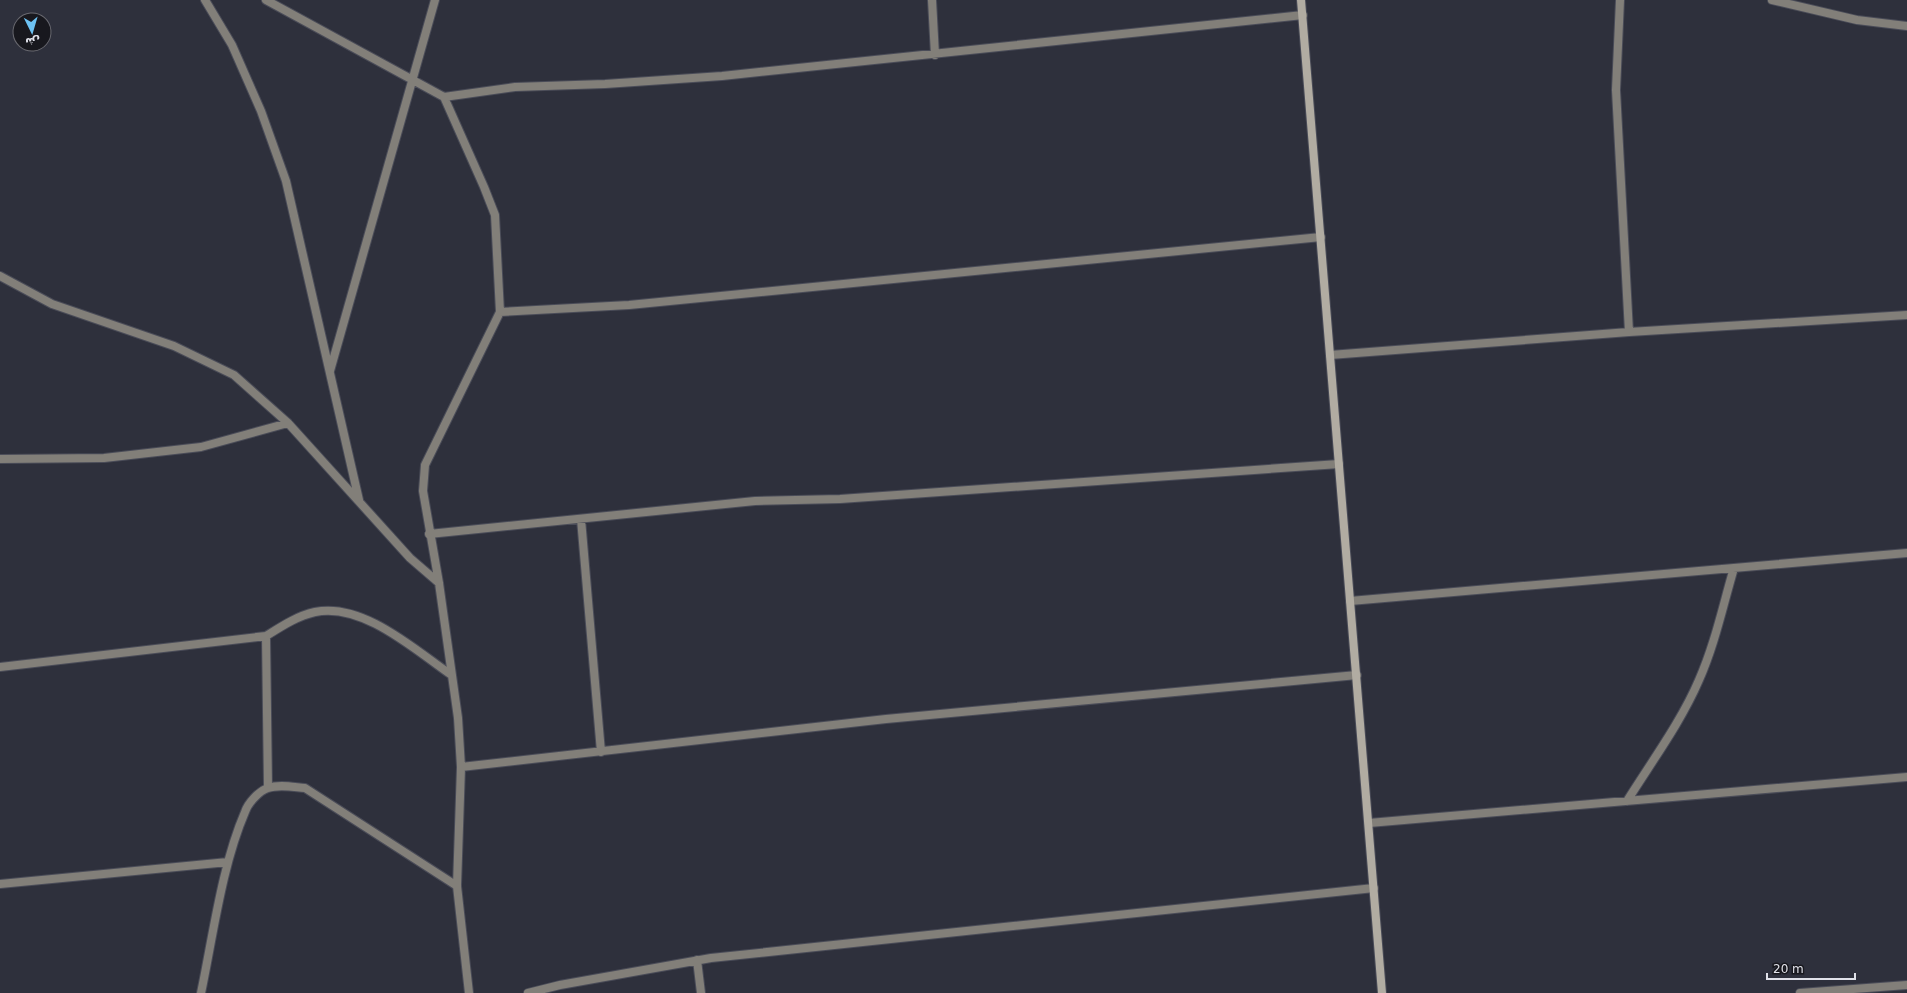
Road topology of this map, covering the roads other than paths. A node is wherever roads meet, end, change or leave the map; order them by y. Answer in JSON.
{"nodes":[{"id":1,"x":205,"y":0,"type":"edge"},
{"id":2,"x":266,"y":0,"type":"edge"},
{"id":3,"x":435,"y":0,"type":"edge"},
{"id":4,"x":932,"y":0,"type":"edge"},
{"id":5,"x":1302,"y":0,"type":"edge"},
{"id":6,"x":1620,"y":0,"type":"edge"},
{"id":7,"x":1772,"y":0,"type":"edge"},
{"id":8,"x":1303,"y":15,"type":"junction"},
{"id":9,"x":1907,"y":26,"type":"edge"},
{"id":10,"x":935,"y":55,"type":"junction"},
{"id":11,"x":411,"y":80,"type":"junction"},
{"id":12,"x":444,"y":97,"type":"junction"},
{"id":13,"x":1321,"y":238,"type":"junction"},
{"id":14,"x":0,"y":276,"type":"edge"},
{"id":15,"x":500,"y":312,"type":"junction"},
{"id":16,"x":1907,"y":315,"type":"edge"},
{"id":17,"x":1629,"y":332,"type":"junction"},
{"id":18,"x":1330,"y":355,"type":"junction"},
{"id":19,"x":330,"y":371,"type":"junction"},
{"id":20,"x":288,"y":423,"type":"junction"},
{"id":21,"x":0,"y":459,"type":"edge"},
{"id":22,"x":1339,"y":464,"type":"junction"},
{"id":23,"x":360,"y":500,"type":"junction"},
{"id":24,"x":581,"y":519,"type":"junction"},
{"id":25,"x":429,"y":534,"type":"junction"},
{"id":26,"x":1907,"y":553,"type":"edge"},
{"id":27,"x":1734,"y":568,"type":"junction"},
{"id":28,"x":439,"y":583,"type":"junction"},
{"id":29,"x":1350,"y":601,"type":"junction"},
{"id":30,"x":266,"y":636,"type":"junction"},
{"id":31,"x":0,"y":667,"type":"edge"},
{"id":32,"x":450,"y":674,"type":"junction"},
{"id":33,"x":1357,"y":675,"type":"junction"},
{"id":34,"x":601,"y":752,"type":"junction"},
{"id":35,"x":461,"y":767,"type":"junction"},
{"id":36,"x":1907,"y":777,"type":"edge"},
{"id":37,"x":268,"y":788,"type":"junction"},
{"id":38,"x":1627,"y":801,"type":"junction"},
{"id":39,"x":1369,"y":823,"type":"junction"},
{"id":40,"x":228,"y":862,"type":"junction"},
{"id":41,"x":0,"y":884,"type":"edge"},
{"id":42,"x":457,"y":886,"type":"junction"},
{"id":43,"x":1374,"y":888,"type":"junction"},
{"id":44,"x":696,"y":960,"type":"junction"},
{"id":45,"x":1907,"y":985,"type":"edge"},
{"id":46,"x":201,"y":993,"type":"edge"},
{"id":47,"x":468,"y":993,"type":"edge"},
{"id":48,"x":528,"y":993,"type":"edge"},
{"id":49,"x":700,"y":993,"type":"edge"},
{"id":50,"x":1382,"y":993,"type":"edge"},
{"id":51,"x":1800,"y":993,"type":"edge"}],
"edges":[{"from":1,"to":19,"type":"street"},
{"from":2,"to":11,"type":"street"},
{"from":3,"to":11,"type":"street"},
{"from":4,"to":10,"type":"street"},
{"from":5,"to":8,"type":"main road"},
{"from":6,"to":17,"type":"street"},
{"from":7,"to":9,"type":"street"},
{"from":8,"to":10,"type":"street"},
{"from":8,"to":13,"type":"main road"},
{"from":10,"to":12,"type":"street"},
{"from":11,"to":12,"type":"street"},
{"from":11,"to":19,"type":"street"},
{"from":12,"to":15,"type":"street"},
{"from":13,"to":15,"type":"street"},
{"from":13,"to":18,"type":"main road"},
{"from":14,"to":20,"type":"street"},
{"from":15,"to":25,"type":"street"},
{"from":16,"to":17,"type":"street"},
{"from":17,"to":18,"type":"street"},
{"from":18,"to":22,"type":"main road"},
{"from":19,"to":23,"type":"street"},
{"from":20,"to":21,"type":"street"},
{"from":20,"to":23,"type":"street"},
{"from":22,"to":24,"type":"street"},
{"from":22,"to":29,"type":"main road"},
{"from":23,"to":28,"type":"street"},
{"from":24,"to":25,"type":"street"},
{"from":24,"to":34,"type":"street"},
{"from":25,"to":28,"type":"street"},
{"from":26,"to":27,"type":"street"},
{"from":27,"to":29,"type":"street"},
{"from":27,"to":38,"type":"street"},
{"from":28,"to":32,"type":"street"},
{"from":29,"to":33,"type":"main road"},
{"from":30,"to":31,"type":"street"},
{"from":30,"to":32,"type":"street"},
{"from":30,"to":37,"type":"street"},
{"from":32,"to":35,"type":"street"},
{"from":33,"to":34,"type":"street"},
{"from":33,"to":39,"type":"main road"},
{"from":34,"to":35,"type":"street"},
{"from":35,"to":42,"type":"street"},
{"from":36,"to":38,"type":"street"},
{"from":37,"to":40,"type":"street"},
{"from":37,"to":42,"type":"street"},
{"from":38,"to":39,"type":"street"},
{"from":39,"to":43,"type":"main road"},
{"from":40,"to":41,"type":"street"},
{"from":40,"to":46,"type":"street"},
{"from":42,"to":47,"type":"street"},
{"from":43,"to":44,"type":"street"},
{"from":43,"to":50,"type":"main road"},
{"from":44,"to":48,"type":"street"},
{"from":44,"to":49,"type":"street"},
{"from":45,"to":51,"type":"street"}]}
